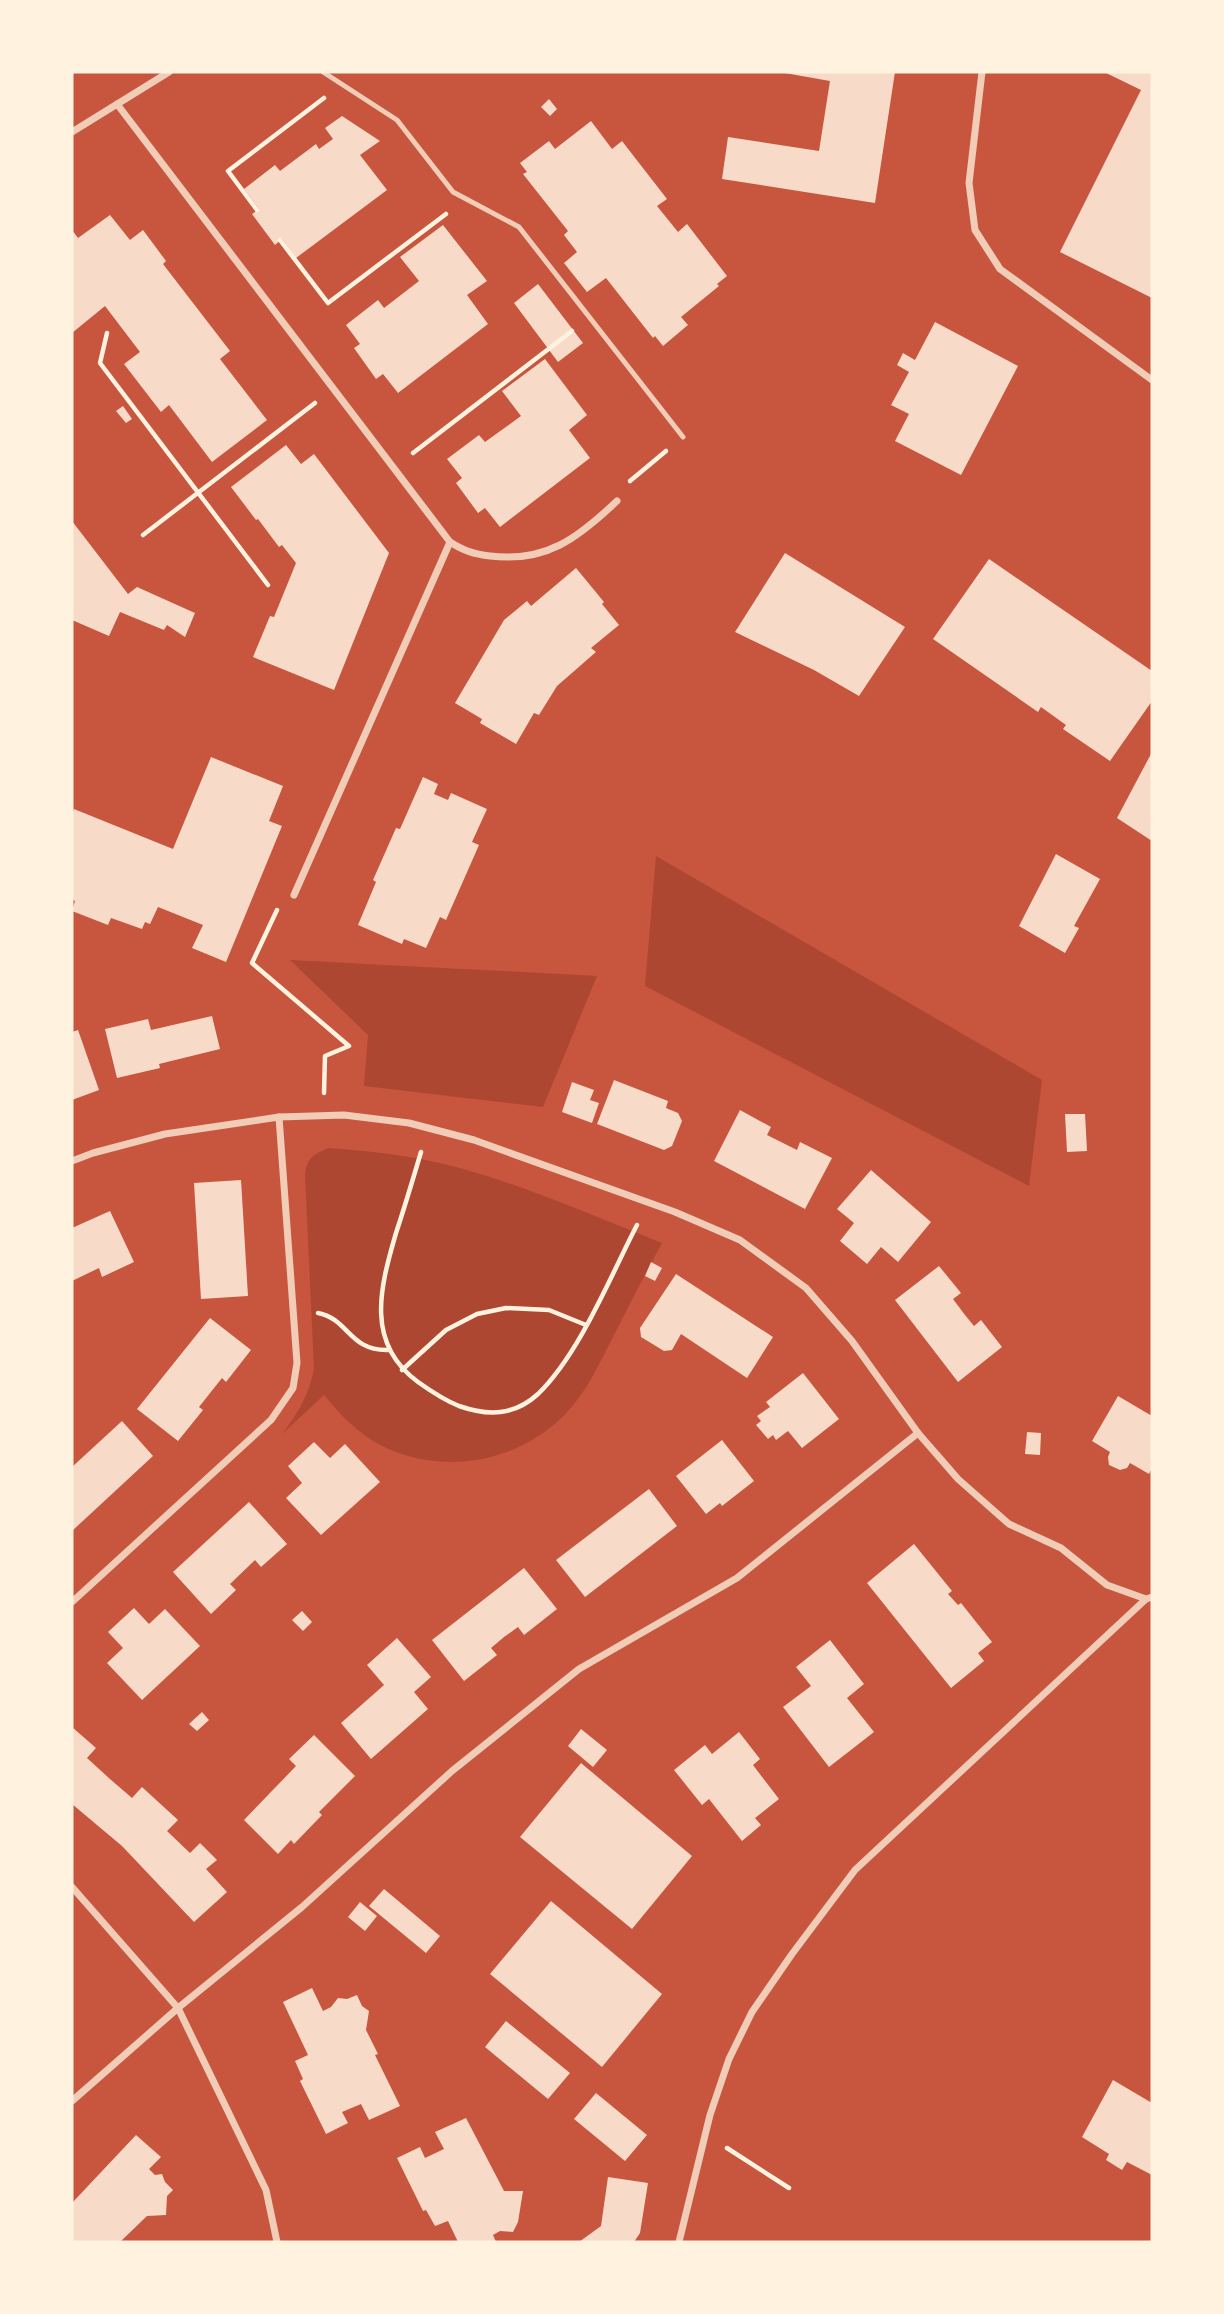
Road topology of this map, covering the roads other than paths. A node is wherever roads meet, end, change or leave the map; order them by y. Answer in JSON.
{"nodes":[{"id":1,"x":169,"y":72,"type":"edge"},
{"id":2,"x":323,"y":72,"type":"edge"},
{"id":3,"x":982,"y":72,"type":"edge"},
{"id":4,"x":117,"y":104,"type":"junction"},
{"id":5,"x":72,"y":132,"type":"edge"},
{"id":6,"x":1152,"y":380,"type":"edge"},
{"id":7,"x":683,"y":438,"type":"road end"},
{"id":8,"x":617,"y":501,"type":"road end"},
{"id":9,"x":450,"y":542,"type":"junction"},
{"id":10,"x":294,"y":895,"type":"road end"},
{"id":11,"x":279,"y":1117,"type":"junction"},
{"id":12,"x":72,"y":1161,"type":"edge"},
{"id":13,"x":918,"y":1433,"type":"junction"},
{"id":14,"x":1149,"y":1598,"type":"edge"},
{"id":15,"x":72,"y":1602,"type":"edge"},
{"id":16,"x":72,"y":1887,"type":"edge"},
{"id":17,"x":178,"y":2007,"type":"junction"},
{"id":18,"x":72,"y":2101,"type":"edge"},
{"id":19,"x":276,"y":2242,"type":"edge"},
{"id":20,"x":679,"y":2242,"type":"edge"}],
"edges":[{"from":1,"to":4,"type":"street"},
{"from":2,"to":7,"type":"lane"},
{"from":3,"to":6,"type":"street"},
{"from":4,"to":5,"type":"street"},
{"from":4,"to":9,"type":"street"},
{"from":8,"to":9,"type":"street"},
{"from":9,"to":10,"type":"street"},
{"from":11,"to":12,"type":"street"},
{"from":11,"to":13,"type":"street"},
{"from":11,"to":15,"type":"street"},
{"from":13,"to":14,"type":"street"},
{"from":13,"to":17,"type":"street"},
{"from":14,"to":20,"type":"street"},
{"from":16,"to":17,"type":"street"},
{"from":17,"to":18,"type":"street"},
{"from":17,"to":19,"type":"street"}]}
